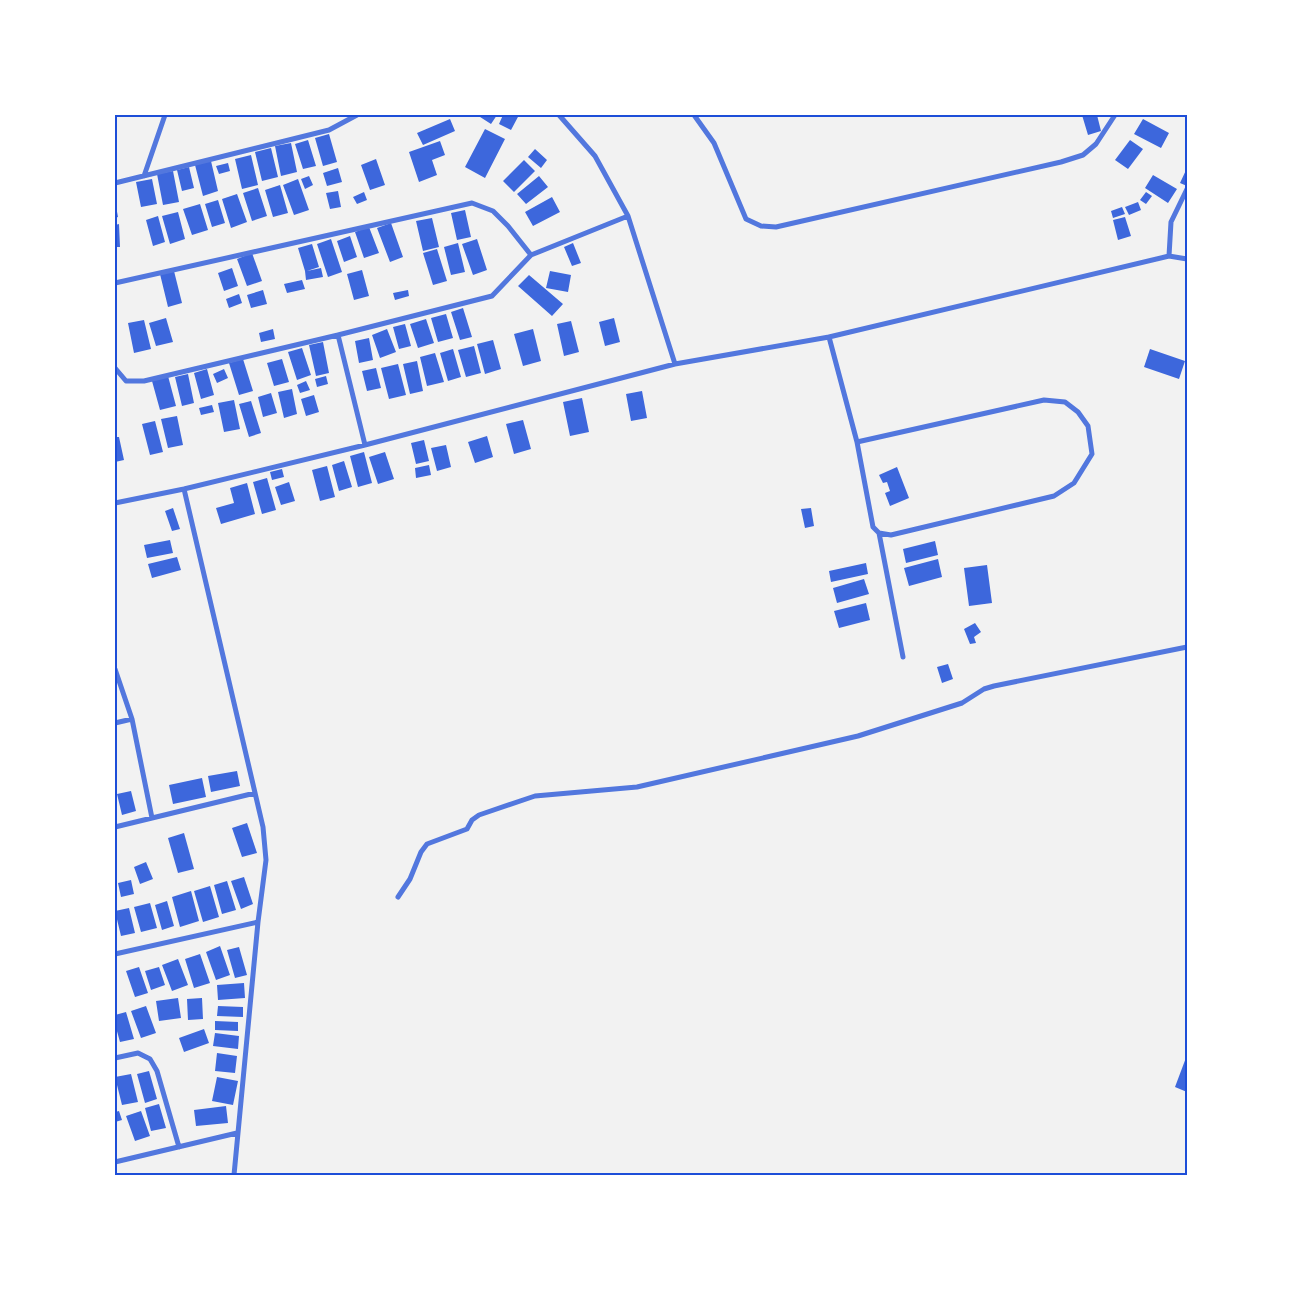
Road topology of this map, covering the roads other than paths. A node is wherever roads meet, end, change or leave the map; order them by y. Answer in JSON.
{"nodes":[{"id":1,"x":165,"y":115,"type":"edge"},
{"id":2,"x":357,"y":115,"type":"edge"},
{"id":3,"x":561,"y":115,"type":"edge"},
{"id":4,"x":694,"y":115,"type":"edge"},
{"id":5,"x":1115,"y":115,"type":"edge"},
{"id":6,"x":144,"y":176,"type":"junction"},
{"id":7,"x":115,"y":183,"type":"edge"},
{"id":8,"x":1187,"y":189,"type":"edge"},
{"id":9,"x":628,"y":216,"type":"junction"},
{"id":10,"x":531,"y":255,"type":"junction"},
{"id":11,"x":1169,"y":256,"type":"junction"},
{"id":12,"x":1187,"y":259,"type":"edge"},
{"id":13,"x":115,"y":284,"type":"edge"},
{"id":14,"x":338,"y":335,"type":"junction"},
{"id":15,"x":829,"y":337,"type":"junction"},
{"id":16,"x":675,"y":364,"type":"junction"},
{"id":17,"x":115,"y":368,"type":"edge"},
{"id":18,"x":856,"y":442,"type":"junction"},
{"id":19,"x":365,"y":445,"type":"junction"},
{"id":20,"x":184,"y":489,"type":"junction"},
{"id":21,"x":115,"y":503,"type":"edge"},
{"id":22,"x":879,"y":533,"type":"junction"},
{"id":23,"x":1187,"y":647,"type":"edge"},
{"id":24,"x":903,"y":657,"type":"dead end"},
{"id":25,"x":115,"y":669,"type":"edge"},
{"id":26,"x":132,"y":719,"type":"junction"},
{"id":27,"x":115,"y":723,"type":"edge"},
{"id":28,"x":255,"y":792,"type":"junction"},
{"id":29,"x":152,"y":818,"type":"junction"},
{"id":30,"x":115,"y":826,"type":"edge"},
{"id":31,"x":398,"y":897,"type":"dead end"},
{"id":32,"x":258,"y":922,"type":"junction"},
{"id":33,"x":115,"y":954,"type":"edge"},
{"id":34,"x":115,"y":1058,"type":"edge"},
{"id":35,"x":237,"y":1133,"type":"junction"},
{"id":36,"x":179,"y":1147,"type":"junction"},
{"id":37,"x":115,"y":1162,"type":"edge"},
{"id":38,"x":234,"y":1175,"type":"edge"}],
"edges":[{"from":1,"to":6,"type":"street"},
{"from":2,"to":6,"type":"street"},
{"from":3,"to":9,"type":"street"},
{"from":4,"to":5,"type":"street"},
{"from":6,"to":7,"type":"street"},
{"from":8,"to":11,"type":"street"},
{"from":9,"to":10,"type":"street"},
{"from":9,"to":16,"type":"street"},
{"from":10,"to":13,"type":"street"},
{"from":10,"to":14,"type":"street"},
{"from":11,"to":12,"type":"street"},
{"from":11,"to":15,"type":"street"},
{"from":14,"to":17,"type":"street"},
{"from":14,"to":19,"type":"street"},
{"from":15,"to":16,"type":"street"},
{"from":15,"to":18,"type":"street"},
{"from":16,"to":19,"type":"street"},
{"from":18,"to":22,"type":"street"},
{"from":18,"to":22,"type":"street"},
{"from":19,"to":20,"type":"street"},
{"from":20,"to":21,"type":"street"},
{"from":20,"to":28,"type":"street"},
{"from":22,"to":24,"type":"street"},
{"from":23,"to":31,"type":"street"},
{"from":25,"to":26,"type":"street"},
{"from":26,"to":27,"type":"street"},
{"from":26,"to":29,"type":"street"},
{"from":28,"to":29,"type":"street"},
{"from":28,"to":32,"type":"street"},
{"from":29,"to":30,"type":"street"},
{"from":32,"to":33,"type":"street"},
{"from":32,"to":35,"type":"street"},
{"from":34,"to":36,"type":"street"},
{"from":35,"to":36,"type":"street"},
{"from":35,"to":38,"type":"street"},
{"from":36,"to":37,"type":"street"}]}
